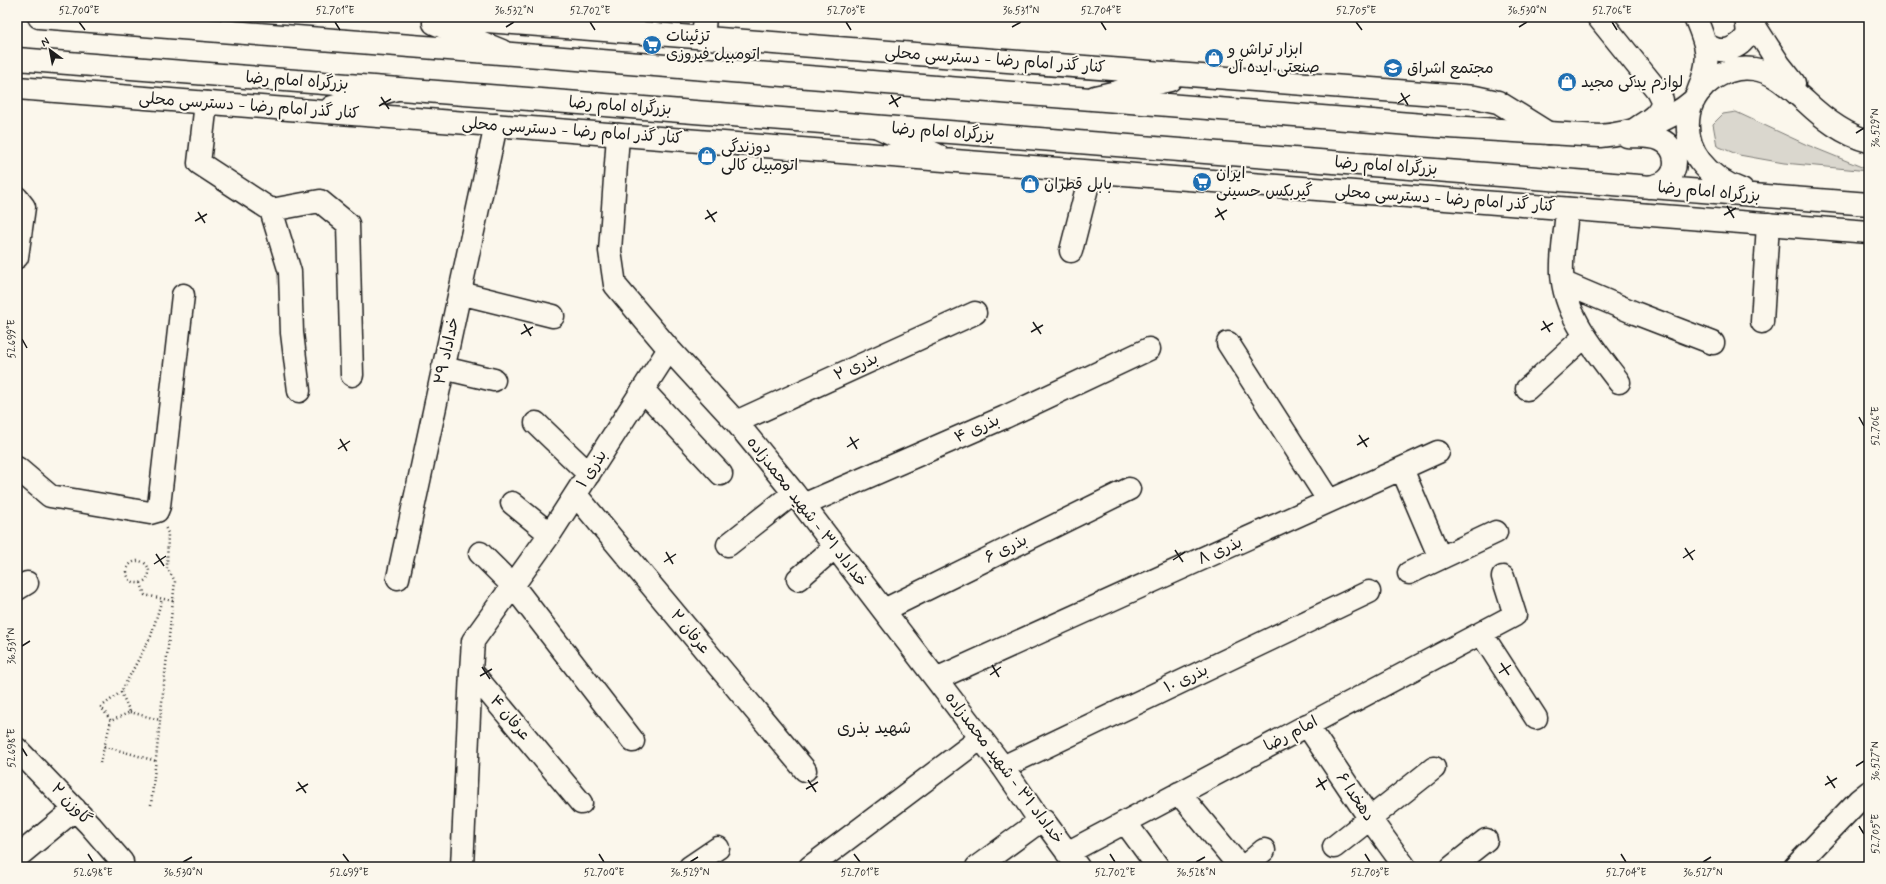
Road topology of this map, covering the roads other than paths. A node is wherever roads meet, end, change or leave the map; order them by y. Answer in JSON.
{"nodes":[{"id":1,"x":39,"y":17,"type":"edge"},
{"id":2,"x":419,"y":17,"type":"edge"},
{"id":3,"x":434,"y":17,"type":"edge"},
{"id":4,"x":1598,"y":17,"type":"edge"},
{"id":5,"x":1695,"y":17,"type":"edge"},
{"id":6,"x":1746,"y":17,"type":"edge"},
{"id":7,"x":1749,"y":17,"type":"edge"},
{"id":8,"x":623,"y":24,"type":"edge"},
{"id":9,"x":704,"y":27,"type":"edge"},
{"id":10,"x":1705,"y":43,"type":"junction"},
{"id":11,"x":506,"y":54,"type":"junction"},
{"id":12,"x":17,"y":59,"type":"edge"},
{"id":13,"x":1193,"y":75,"type":"junction"},
{"id":14,"x":17,"y":88,"type":"edge"},
{"id":15,"x":398,"y":89,"type":"junction"},
{"id":16,"x":1695,"y":98,"type":"junction"},
{"id":17,"x":1086,"y":99,"type":"junction"},
{"id":18,"x":206,"y":103,"type":"junction"},
{"id":19,"x":618,"y":106,"type":"junction"},
{"id":20,"x":1814,"y":109,"type":"junction"},
{"id":21,"x":317,"y":111,"type":"junction"},
{"id":22,"x":496,"y":125,"type":"junction"},
{"id":23,"x":877,"y":126,"type":"junction"},
{"id":24,"x":1635,"y":129,"type":"junction"},
{"id":25,"x":1548,"y":133,"type":"junction"},
{"id":26,"x":618,"y":135,"type":"junction"},
{"id":27,"x":1600,"y":136,"type":"junction"},
{"id":28,"x":1869,"y":140,"type":"edge"},
{"id":29,"x":950,"y":161,"type":"junction"},
{"id":30,"x":1354,"y":164,"type":"junction"},
{"id":31,"x":1091,"y":172,"type":"junction"},
{"id":32,"x":1286,"y":187,"type":"junction"},
{"id":33,"x":1648,"y":187,"type":"junction"},
{"id":34,"x":1760,"y":196,"type":"junction"},
{"id":35,"x":17,"y":198,"type":"edge"},
{"id":36,"x":1869,"y":204,"type":"edge"},
{"id":37,"x":1568,"y":209,"type":"junction"},
{"id":38,"x":271,"y":210,"type":"junction"},
{"id":39,"x":1768,"y":224,"type":"junction"},
{"id":40,"x":1869,"y":232,"type":"edge"},
{"id":41,"x":1071,"y":251,"type":"dead end"},
{"id":42,"x":17,"y":257,"type":"edge"},
{"id":43,"x":1564,"y":283,"type":"junction"},
{"id":44,"x":460,"y":293,"type":"junction"},
{"id":45,"x":183,"y":295,"type":"dead end"},
{"id":46,"x":975,"y":313,"type":"dead end"},
{"id":47,"x":553,"y":316,"type":"dead end"},
{"id":48,"x":1762,"y":322,"type":"dead end"},
{"id":49,"x":1584,"y":337,"type":"junction"},
{"id":50,"x":1228,"y":343,"type":"dead end"},
{"id":51,"x":1713,"y":343,"type":"dead end"},
{"id":52,"x":669,"y":349,"type":"junction"},
{"id":53,"x":1149,"y":349,"type":"dead end"},
{"id":54,"x":444,"y":368,"type":"junction"},
{"id":55,"x":352,"y":375,"type":"dead end"},
{"id":56,"x":494,"y":380,"type":"dead end"},
{"id":57,"x":1619,"y":382,"type":"dead end"},
{"id":58,"x":1527,"y":389,"type":"dead end"},
{"id":59,"x":643,"y":390,"type":"junction"},
{"id":60,"x":299,"y":392,"type":"dead end"},
{"id":61,"x":736,"y":422,"type":"junction"},
{"id":62,"x":536,"y":423,"type":"dead end"},
{"id":63,"x":1438,"y":452,"type":"dead end"},
{"id":64,"x":17,"y":468,"type":"edge"},
{"id":65,"x":1402,"y":469,"type":"junction"},
{"id":66,"x":589,"y":474,"type":"junction"},
{"id":67,"x":720,"y":474,"type":"dead end"},
{"id":68,"x":1129,"y":489,"type":"dead end"},
{"id":69,"x":576,"y":495,"type":"junction"},
{"id":70,"x":799,"y":499,"type":"junction"},
{"id":71,"x":1329,"y":502,"type":"junction"},
{"id":72,"x":512,"y":503,"type":"dead end"},
{"id":73,"x":1496,"y":532,"type":"dead end"},
{"id":74,"x":550,"y":534,"type":"junction"},
{"id":75,"x":728,"y":545,"type":"dead end"},
{"id":76,"x":835,"y":547,"type":"junction"},
{"id":77,"x":480,"y":554,"type":"dead end"},
{"id":78,"x":1440,"y":558,"type":"junction"},
{"id":79,"x":1409,"y":573,"type":"dead end"},
{"id":80,"x":398,"y":578,"type":"dead end"},
{"id":81,"x":1504,"y":578,"type":"dead end"},
{"id":82,"x":798,"y":579,"type":"dead end"},
{"id":83,"x":514,"y":587,"type":"junction"},
{"id":84,"x":1369,"y":592,"type":"dead end"},
{"id":85,"x":884,"y":610,"type":"junction"},
{"id":86,"x":1481,"y":633,"type":"junction"},
{"id":87,"x":470,"y":671,"type":"junction"},
{"id":88,"x":936,"y":679,"type":"junction"},
{"id":89,"x":1536,"y":718,"type":"dead end"},
{"id":90,"x":1307,"y":725,"type":"junction"},
{"id":91,"x":981,"y":738,"type":"junction"},
{"id":92,"x":633,"y":741,"type":"dead end"},
{"id":93,"x":17,"y":749,"type":"edge"},
{"id":94,"x":1003,"y":767,"type":"junction"},
{"id":95,"x":1434,"y":768,"type":"dead end"},
{"id":96,"x":805,"y":770,"type":"dead end"},
{"id":97,"x":1179,"y":793,"type":"junction"},
{"id":98,"x":1866,"y":800,"type":"edge"},
{"id":99,"x":581,"y":803,"type":"dead end"},
{"id":100,"x":75,"y":809,"type":"junction"},
{"id":101,"x":1370,"y":819,"type":"junction"},
{"id":102,"x":1040,"y":821,"type":"junction"},
{"id":103,"x":1125,"y":822,"type":"junction"},
{"id":104,"x":1486,"y":840,"type":"dead end"},
{"id":105,"x":1334,"y":847,"type":"dead end"},
{"id":106,"x":718,"y":848,"type":"dead end"},
{"id":107,"x":1264,"y":850,"type":"dead end"},
{"id":108,"x":17,"y":856,"type":"edge"},
{"id":109,"x":1072,"y":860,"type":"edge"},
{"id":110,"x":122,"y":862,"type":"dead end"},
{"id":111,"x":462,"y":867,"type":"edge"},
{"id":112,"x":690,"y":867,"type":"edge"},
{"id":113,"x":810,"y":867,"type":"edge"},
{"id":114,"x":977,"y":867,"type":"edge"},
{"id":115,"x":1158,"y":867,"type":"edge"},
{"id":116,"x":1240,"y":867,"type":"edge"},
{"id":117,"x":1244,"y":867,"type":"edge"},
{"id":118,"x":1405,"y":867,"type":"edge"},
{"id":119,"x":1452,"y":867,"type":"edge"},
{"id":120,"x":1795,"y":867,"type":"edge"}],
"edges":[{"from":1,"to":11,"type":"main road"},
{"from":2,"to":11,"type":"main road"},
{"from":3,"to":8,"type":"main road","name":"کنار گذر امام رضا - دسترسی محلی"},
{"from":4,"to":24,"type":"main road"},
{"from":5,"to":10,"type":"main road"},
{"from":6,"to":10,"type":"main road"},
{"from":7,"to":20,"type":"main road"},
{"from":8,"to":9,"type":"main road","name":"کنار گذر امام رضا - دسترسی محلی"},
{"from":9,"to":13,"type":"main road","name":"کنار گذر امام رضا - دسترسی محلی"},
{"from":10,"to":16,"type":"main road"},
{"from":11,"to":17,"type":"main road"},
{"from":12,"to":15,"type":"main road","name":"بزرگراه امام رضا"},
{"from":13,"to":17,"type":"main road"},
{"from":13,"to":25,"type":"main road","name":"کنار گذر امام رضا - دسترسی محلی"},
{"from":14,"to":18,"type":"main road","name":"کنار گذر امام رضا - دسترسی محلی"},
{"from":15,"to":19,"type":"main road","name":"بزرگراه امام رضا"},
{"from":15,"to":21,"type":"main road"},
{"from":16,"to":20,"type":"main road"},
{"from":16,"to":24,"type":"main road"},
{"from":16,"to":34,"type":"main road"},
{"from":17,"to":25,"type":"main road"},
{"from":18,"to":21,"type":"main road","name":"کنار گذر امام رضا - دسترسی محلی"},
{"from":18,"to":38,"type":"main road"},
{"from":19,"to":23,"type":"main road","name":"بزرگراه امام رضا"},
{"from":19,"to":26,"type":"main road","name":"خداداد ۳۱ - شهید محمدزاده"},
{"from":20,"to":28,"type":"main road"},
{"from":21,"to":22,"type":"main road","name":"کنار گذر امام رضا - دسترسی محلی"},
{"from":22,"to":26,"type":"main road","name":"کنار گذر امام رضا - دسترسی محلی"},
{"from":22,"to":44,"type":"main road","name":"خداداد ۲۹"},
{"from":23,"to":29,"type":"main road"},
{"from":23,"to":30,"type":"main road","name":"بزرگراه امام رضا"},
{"from":24,"to":27,"type":"main road"},
{"from":25,"to":27,"type":"main road"},
{"from":26,"to":29,"type":"main road","name":"کنار گذر امام رضا - دسترسی محلی"},
{"from":26,"to":52,"type":"main road","name":"خداداد ۳۱ - شهید محمدزاده"},
{"from":27,"to":33,"type":"main road"},
{"from":29,"to":31,"type":"main road","name":"کنار گذر امام رضا - دسترسی محلی"},
{"from":30,"to":32,"type":"main road"},
{"from":30,"to":33,"type":"main road","name":"بزرگراه امام رضا"},
{"from":31,"to":32,"type":"main road","name":"کنار گذر امام رضا - دسترسی محلی"},
{"from":31,"to":41,"type":"main road"},
{"from":32,"to":37,"type":"main road","name":"کنار گذر امام رضا - دسترسی محلی"},
{"from":33,"to":34,"type":"main road","name":"بزرگراه امام رضا"},
{"from":34,"to":36,"type":"main road","name":"بزرگراه امام رضا"},
{"from":35,"to":42,"type":"main road"},
{"from":37,"to":39,"type":"main road","name":"کنار گذر امام رضا - دسترسی محلی"},
{"from":37,"to":43,"type":"main road"},
{"from":38,"to":55,"type":"main road"},
{"from":38,"to":60,"type":"main road"},
{"from":39,"to":40,"type":"main road","name":"کنار گذر امام رضا - دسترسی محلی"},
{"from":39,"to":48,"type":"main road"},
{"from":43,"to":49,"type":"main road"},
{"from":43,"to":51,"type":"main road"},
{"from":44,"to":47,"type":"main road"},
{"from":44,"to":54,"type":"main road","name":"خداداد ۲۹"},
{"from":45,"to":64,"type":"main road"},
{"from":46,"to":61,"type":"main road","name":"بذری ۲"},
{"from":49,"to":57,"type":"main road"},
{"from":49,"to":58,"type":"main road"},
{"from":50,"to":71,"type":"main road"},
{"from":52,"to":59,"type":"main road","name":"بذری ۱"},
{"from":52,"to":61,"type":"main road","name":"خداداد ۳۱ - شهید محمدزاده"},
{"from":53,"to":70,"type":"main road","name":"بذری ۴"},
{"from":54,"to":56,"type":"main road"},
{"from":54,"to":80,"type":"main road","name":"خداداد ۲۹"},
{"from":59,"to":66,"type":"main road","name":"بذری ۱"},
{"from":59,"to":67,"type":"main road"},
{"from":61,"to":70,"type":"main road","name":"خداداد ۳۱ - شهید محمدزاده"},
{"from":62,"to":66,"type":"main road"},
{"from":63,"to":65,"type":"main road","name":"بذری ۸"},
{"from":65,"to":71,"type":"main road","name":"بذری ۸"},
{"from":65,"to":78,"type":"main road"},
{"from":66,"to":69,"type":"main road","name":"بذری ۱"},
{"from":68,"to":85,"type":"main road","name":"بذری ۶"},
{"from":69,"to":74,"type":"main road","name":"بذری ۱"},
{"from":69,"to":96,"type":"main road","name":"عرفان ۲"},
{"from":70,"to":75,"type":"main road","name":"بذری ۴"},
{"from":70,"to":76,"type":"main road","name":"خداداد ۳۱ - شهید محمدزاده"},
{"from":71,"to":88,"type":"main road","name":"بذری ۸"},
{"from":72,"to":74,"type":"main road"},
{"from":73,"to":78,"type":"main road"},
{"from":74,"to":83,"type":"main road","name":"بذری ۱"},
{"from":76,"to":82,"type":"main road"},
{"from":76,"to":85,"type":"main road","name":"خداداد ۳۱ - شهید محمدزاده"},
{"from":77,"to":83,"type":"main road"},
{"from":78,"to":79,"type":"main road"},
{"from":81,"to":86,"type":"main road","name":"امام رضا"},
{"from":83,"to":87,"type":"main road"},
{"from":83,"to":92,"type":"main road"},
{"from":84,"to":94,"type":"main road","name":"بذری ۱۰"},
{"from":85,"to":88,"type":"main road","name":"خداداد ۳۱ - شهید محمدزاده"},
{"from":86,"to":89,"type":"main road"},
{"from":86,"to":90,"type":"main road","name":"امام رضا"},
{"from":87,"to":99,"type":"main road","name":"عرفان ۴"},
{"from":87,"to":111,"type":"main road"},
{"from":88,"to":91,"type":"main road","name":"خداداد ۳۱ - شهید محمدزاده"},
{"from":90,"to":97,"type":"main road","name":"امام رضا"},
{"from":90,"to":101,"type":"main road","name":"دهخدا ۶"},
{"from":91,"to":94,"type":"main road","name":"خداداد ۳۱ - شهید محمدزاده"},
{"from":91,"to":113,"type":"main road"},
{"from":93,"to":100,"type":"main road","name":"گاوزن ۲"},
{"from":94,"to":102,"type":"main road","name":"خداداد ۳۱ - شهید محمدزاده"},
{"from":95,"to":101,"type":"main road"},
{"from":97,"to":103,"type":"main road","name":"امام رضا"},
{"from":97,"to":116,"type":"main road"},
{"from":98,"to":120,"type":"main road"},
{"from":100,"to":108,"type":"main road"},
{"from":100,"to":110,"type":"main road","name":"گاوزن ۲"},
{"from":101,"to":105,"type":"main road"},
{"from":101,"to":118,"type":"main road","name":"دهخدا ۶"},
{"from":102,"to":109,"type":"main road","name":"خداداد ۳۱ - شهید محمدزاده"},
{"from":102,"to":114,"type":"main road"},
{"from":103,"to":109,"type":"main road","name":"امام رضا"},
{"from":103,"to":115,"type":"main road"},
{"from":104,"to":119,"type":"main road"},
{"from":106,"to":112,"type":"main road"},
{"from":107,"to":117,"type":"main road"}]}
